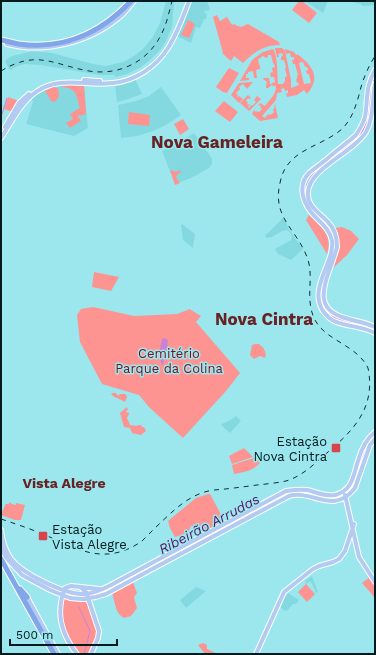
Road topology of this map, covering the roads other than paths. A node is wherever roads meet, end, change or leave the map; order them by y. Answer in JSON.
{"nodes":[{"id":1,"x":127,"y":1,"type":"edge"},
{"id":2,"x":131,"y":1,"type":"edge"},
{"id":3,"x":134,"y":1,"type":"edge"},
{"id":4,"x":188,"y":1,"type":"edge"},
{"id":5,"x":1,"y":40,"type":"edge"},
{"id":6,"x":375,"y":70,"type":"edge"},
{"id":7,"x":375,"y":84,"type":"edge"},
{"id":8,"x":1,"y":133,"type":"edge"},
{"id":9,"x":1,"y":138,"type":"edge"},
{"id":10,"x":307,"y":201,"type":"junction"},
{"id":11,"x":375,"y":327,"type":"edge"},
{"id":12,"x":375,"y":333,"type":"edge"},
{"id":13,"x":375,"y":432,"type":"edge"},
{"id":14,"x":375,"y":439,"type":"edge"},
{"id":15,"x":346,"y":493,"type":"junction"},
{"id":16,"x":346,"y":523,"type":"dead end"},
{"id":17,"x":352,"y":524,"type":"junction"},
{"id":18,"x":1,"y":530,"type":"edge"},
{"id":19,"x":1,"y":545,"type":"edge"},
{"id":20,"x":1,"y":559,"type":"edge"},
{"id":21,"x":1,"y":566,"type":"edge"},
{"id":22,"x":140,"y":573,"type":"junction"},
{"id":23,"x":375,"y":578,"type":"edge"},
{"id":24,"x":13,"y":581,"type":"junction"},
{"id":25,"x":375,"y":582,"type":"edge"},
{"id":26,"x":80,"y":587,"type":"junction"},
{"id":27,"x":104,"y":589,"type":"junction"},
{"id":28,"x":63,"y":592,"type":"junction"},
{"id":29,"x":57,"y":593,"type":"junction"},
{"id":30,"x":88,"y":596,"type":"junction"},
{"id":31,"x":27,"y":597,"type":"joint"},
{"id":32,"x":96,"y":598,"type":"junction"},
{"id":33,"x":60,"y":601,"type":"junction"},
{"id":34,"x":91,"y":609,"type":"junction"},
{"id":35,"x":50,"y":654,"type":"edge"},
{"id":36,"x":54,"y":654,"type":"edge"},
{"id":37,"x":58,"y":654,"type":"edge"},
{"id":38,"x":77,"y":654,"type":"edge"},
{"id":39,"x":91,"y":654,"type":"edge"},
{"id":40,"x":255,"y":654,"type":"edge"}],
"edges":[{"from":1,"to":5,"type":"highway"},
{"from":2,"to":5,"type":"highway"},
{"from":3,"to":5,"type":"main road"},
{"from":4,"to":8,"type":"main road"},
{"from":4,"to":9,"type":"main road"},
{"from":6,"to":10,"type":"main road"},
{"from":7,"to":10,"type":"main road"},
{"from":10,"to":11,"type":"main road"},
{"from":10,"to":12,"type":"main road"},
{"from":13,"to":15,"type":"main road"},
{"from":14,"to":15,"type":"main road"},
{"from":15,"to":17,"type":"main road"},
{"from":15,"to":22,"type":"main road"},
{"from":16,"to":17,"type":"main road"},
{"from":17,"to":23,"type":"main road"},
{"from":17,"to":25,"type":"main road"},
{"from":17,"to":40,"type":"main road"},
{"from":18,"to":28,"type":"main road"},
{"from":19,"to":29,"type":"main road"},
{"from":20,"to":24,"type":"highway"},
{"from":21,"to":35,"type":"highway"},
{"from":22,"to":27,"type":"main road"},
{"from":22,"to":32,"type":"main road"},
{"from":24,"to":31,"type":"highway"},
{"from":24,"to":36,"type":"highway"},
{"from":26,"to":27,"type":"main road"},
{"from":26,"to":28,"type":"main road"},
{"from":26,"to":30,"type":"main road"},
{"from":27,"to":30,"type":"main road"},
{"from":28,"to":29,"type":"main road"},
{"from":28,"to":30,"type":"main road"},
{"from":28,"to":33,"type":"main road"},
{"from":29,"to":33,"type":"main road"},
{"from":30,"to":32,"type":"main road"},
{"from":30,"to":34,"type":"main road"},
{"from":31,"to":37,"type":"main road"},
{"from":32,"to":34,"type":"main road"},
{"from":33,"to":38,"type":"main road"},
{"from":34,"to":39,"type":"main road"}]}
